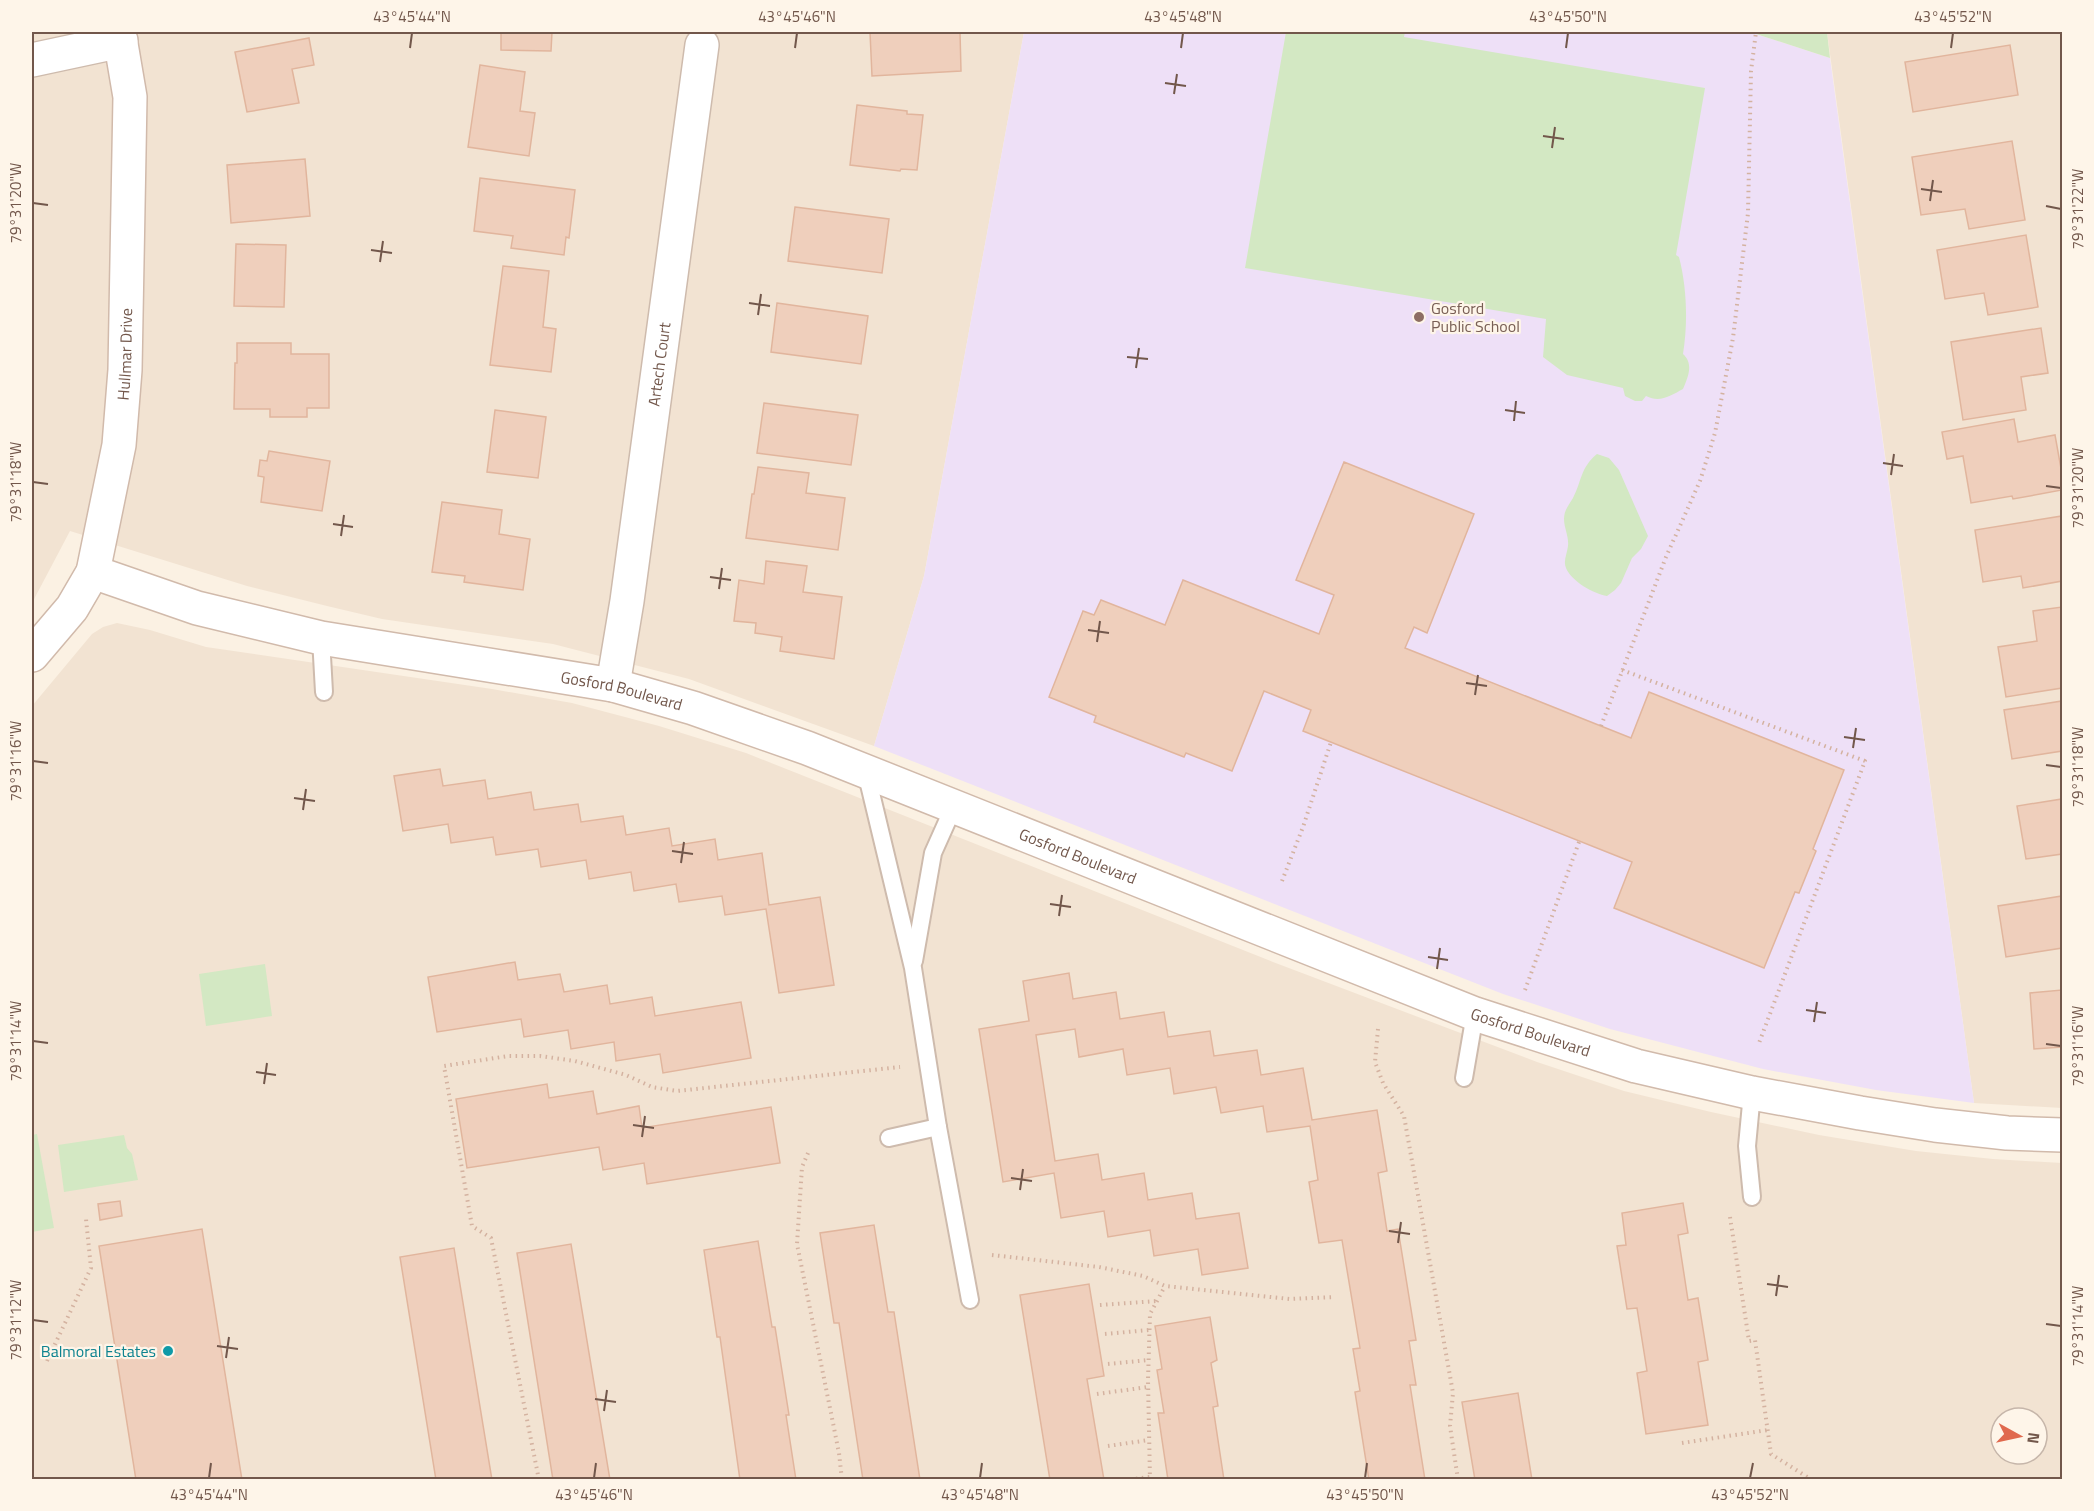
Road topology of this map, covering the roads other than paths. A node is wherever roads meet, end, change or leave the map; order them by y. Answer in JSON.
{"nodes":[{"id":1,"x":120,"y":36,"type":"edge"},
{"id":2,"x":702,"y":45,"type":"dead end"},
{"id":3,"x":32,"y":60,"type":"edge"},
{"id":4,"x":93,"y":572,"type":"junction"},
{"id":5,"x":321,"y":638,"type":"junction"},
{"id":6,"x":32,"y":655,"type":"edge"},
{"id":7,"x":613,"y":685,"type":"junction"},
{"id":8,"x":324,"y":692,"type":"dead end"},
{"id":9,"x":866,"y":772,"type":"junction"},
{"id":10,"x":954,"y":806,"type":"junction"},
{"id":11,"x":913,"y":968,"type":"junction"},
{"id":12,"x":1475,"y":1014,"type":"junction"},
{"id":13,"x":1464,"y":1078,"type":"dead end"},
{"id":14,"x":1752,"y":1094,"type":"junction"},
{"id":15,"x":938,"y":1127,"type":"junction"},
{"id":16,"x":2062,"y":1135,"type":"edge"},
{"id":17,"x":889,"y":1138,"type":"dead end"},
{"id":18,"x":1752,"y":1197,"type":"dead end"},
{"id":19,"x":970,"y":1300,"type":"dead end"}],
"edges":[{"from":1,"to":3,"type":"street"},
{"from":1,"to":4,"type":"street","name":"Hullmar Drive"},
{"from":2,"to":7,"type":"street","name":"Artech Court"},
{"from":4,"to":5,"type":"street","name":"Gosford Boulevard"},
{"from":4,"to":6,"type":"street","name":"Hullmar Drive"},
{"from":5,"to":7,"type":"street","name":"Gosford Boulevard"},
{"from":5,"to":8,"type":"lane"},
{"from":7,"to":9,"type":"street","name":"Gosford Boulevard"},
{"from":9,"to":10,"type":"street","name":"Gosford Boulevard"},
{"from":9,"to":11,"type":"lane"},
{"from":10,"to":11,"type":"lane"},
{"from":10,"to":12,"type":"street","name":"Gosford Boulevard"},
{"from":11,"to":15,"type":"lane"},
{"from":12,"to":13,"type":"lane"},
{"from":12,"to":14,"type":"street","name":"Gosford Boulevard"},
{"from":14,"to":16,"type":"street","name":"Gosford Boulevard"},
{"from":14,"to":18,"type":"lane"},
{"from":15,"to":17,"type":"lane"},
{"from":15,"to":19,"type":"lane"}]}
